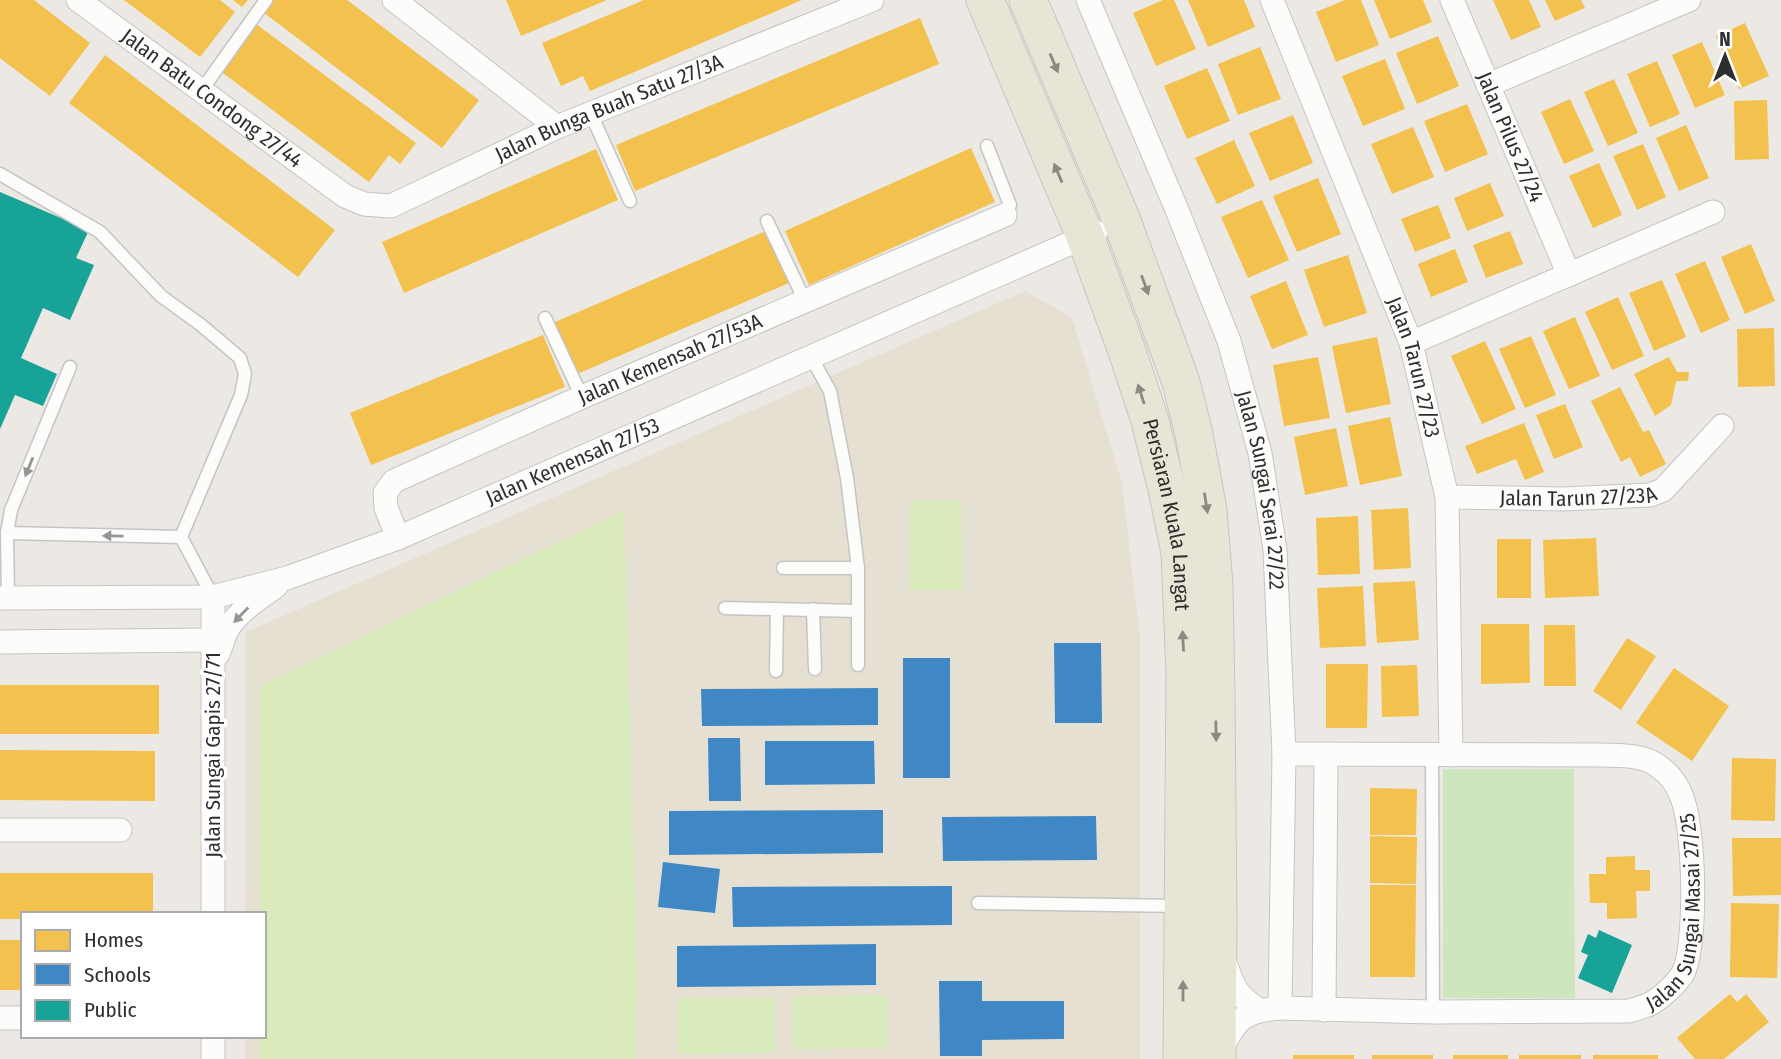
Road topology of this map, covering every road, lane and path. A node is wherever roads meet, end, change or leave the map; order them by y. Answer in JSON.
{"nodes":[{"id":1,"x":78,"y":0,"type":"edge"},
{"id":2,"x":266,"y":0,"type":"edge"},
{"id":3,"x":873,"y":0,"type":"edge"},
{"id":4,"x":985,"y":0,"type":"edge"},
{"id":5,"x":1028,"y":0,"type":"edge"},
{"id":6,"x":1088,"y":0,"type":"edge"},
{"id":7,"x":1272,"y":0,"type":"edge"},
{"id":8,"x":1452,"y":0,"type":"edge"},
{"id":9,"x":1689,"y":0,"type":"edge"},
{"id":10,"x":400,"y":1,"type":"edge"},
{"id":11,"x":1488,"y":85,"type":"junction"},
{"id":12,"x":201,"y":91,"type":"junction"},
{"id":13,"x":591,"y":114,"type":"junction"},
{"id":14,"x":557,"y":127,"type":"junction"},
{"id":15,"x":987,"y":146,"type":"dead end"},
{"id":16,"x":0,"y":174,"type":"edge"},
{"id":17,"x":345,"y":196,"type":"joint"},
{"id":18,"x":630,"y":201,"type":"dead end"},
{"id":19,"x":1713,"y":212,"type":"dead end"},
{"id":20,"x":1006,"y":215,"type":"joint"},
{"id":21,"x":767,"y":220,"type":"dead end"},
{"id":22,"x":1122,"y":221,"type":"junction"},
{"id":23,"x":1085,"y":236,"type":"junction"},
{"id":24,"x":1569,"y":275,"type":"junction"},
{"id":25,"x":805,"y":301,"type":"junction"},
{"id":26,"x":545,"y":318,"type":"dead end"},
{"id":27,"x":1411,"y":343,"type":"junction"},
{"id":28,"x":811,"y":357,"type":"junction"},
{"id":29,"x":70,"y":368,"type":"dead end"},
{"id":30,"x":582,"y":397,"type":"junction"},
{"id":31,"x":1722,"y":426,"type":"dead end"},
{"id":32,"x":1447,"y":497,"type":"junction"},
{"id":33,"x":7,"y":533,"type":"junction"},
{"id":34,"x":181,"y":537,"type":"junction"},
{"id":35,"x":398,"y":538,"type":"junction"},
{"id":36,"x":783,"y":568,"type":"dead end"},
{"id":37,"x":858,"y":568,"type":"junction"},
{"id":38,"x":288,"y":578,"type":"junction"},
{"id":39,"x":214,"y":597,"type":"junction"},
{"id":40,"x":4,"y":598,"type":"edge"},
{"id":41,"x":725,"y":608,"type":"dead end"},
{"id":42,"x":777,"y":609,"type":"junction"},
{"id":43,"x":813,"y":609,"type":"junction"},
{"id":44,"x":858,"y":611,"type":"junction"},
{"id":45,"x":214,"y":640,"type":"junction"},
{"id":46,"x":0,"y":642,"type":"edge"},
{"id":47,"x":858,"y":665,"type":"dead end"},
{"id":48,"x":214,"y":667,"type":"junction"},
{"id":49,"x":815,"y":669,"type":"dead end"},
{"id":50,"x":776,"y":671,"type":"dead end"},
{"id":51,"x":1284,"y":754,"type":"junction"},
{"id":52,"x":1326,"y":755,"type":"junction"},
{"id":53,"x":1442,"y":755,"type":"junction"},
{"id":54,"x":0,"y":830,"type":"edge"},
{"id":55,"x":120,"y":830,"type":"dead end"},
{"id":56,"x":978,"y":903,"type":"dead end"},
{"id":57,"x":1183,"y":906,"type":"junction"},
{"id":58,"x":213,"y":912,"type":"edge"},
{"id":59,"x":1217,"y":945,"type":"junction"},
{"id":60,"x":1269,"y":1009,"type":"junction"},
{"id":61,"x":1324,"y":1010,"type":"junction"},
{"id":62,"x":1433,"y":1013,"type":"junction"},
{"id":63,"x":0,"y":1018,"type":"edge"},
{"id":64,"x":21,"y":1018,"type":"edge"},
{"id":65,"x":213,"y":1038,"type":"edge"},
{"id":66,"x":213,"y":1059,"type":"edge"},
{"id":67,"x":1182,"y":1059,"type":"edge"},
{"id":68,"x":1217,"y":1059,"type":"edge"}],
"edges":[{"from":1,"to":12,"type":"street","name":"Jalan Batu Condong 27/44"},
{"from":2,"to":12,"type":"lane"},
{"from":3,"to":13,"type":"street","name":"Jalan Bunga Buah Satu 27/3A"},
{"from":23,"to":4,"type":"main road","name":"Persiaran Kuala Langat","one_way":true},
{"from":5,"to":22,"type":"main road","name":"Persiaran Kuala Langat","one_way":true},
{"from":6,"to":51,"type":"street","name":"Jalan Sungai Serai 27/22"},
{"from":7,"to":27,"type":"street","name":"Jalan Tarun 27/23"},
{"from":8,"to":11,"type":"street","name":"Jalan Pilus 27/24"},
{"from":9,"to":11,"type":"street"},
{"from":10,"to":14,"type":"street"},
{"from":11,"to":24,"type":"street","name":"Jalan Pilus 27/24"},
{"from":12,"to":17,"type":"street","name":"Jalan Batu Condong 27/44"},
{"from":13,"to":14,"type":"street","name":"Jalan Bunga Buah Satu 27/3A"},
{"from":13,"to":18,"type":"lane"},
{"from":14,"to":17,"type":"street","name":"Jalan Bunga Buah Satu 27/3A"},
{"from":15,"to":20,"type":"lane"},
{"from":16,"to":34,"type":"lane"},
{"from":19,"to":24,"type":"street"},
{"from":20,"to":25,"type":"street","name":"Jalan Kemensah 27/53A"},
{"from":21,"to":25,"type":"lane"},
{"from":22,"to":23,"type":"street","name":"Jalan Kemensah 27/53"},
{"from":22,"to":59,"type":"main road","name":"Persiaran Kuala Langat","one_way":true},
{"from":23,"to":28,"type":"street","name":"Jalan Kemensah 27/53"},
{"from":57,"to":23,"type":"main road","name":"Persiaran Kuala Langat","one_way":true},
{"from":24,"to":27,"type":"street"},
{"from":25,"to":30,"type":"street","name":"Jalan Kemensah 27/53A"},
{"from":26,"to":30,"type":"lane"},
{"from":27,"to":32,"type":"street","name":"Jalan Tarun 27/23"},
{"from":28,"to":35,"type":"street","name":"Jalan Kemensah 27/53"},
{"from":28,"to":37,"type":"lane"},
{"from":29,"to":33,"type":"lane","one_way":true},
{"from":30,"to":35,"type":"street","name":"Jalan Kemensah 27/53A"},
{"from":31,"to":32,"type":"street","name":"Jalan Tarun 27/23A"},
{"from":32,"to":53,"type":"street","name":"Jalan Tarun 27/23"},
{"from":34,"to":33,"type":"lane","one_way":true},
{"from":33,"to":40,"type":"lane"},
{"from":34,"to":39,"type":"lane"},
{"from":35,"to":38,"type":"street","name":"Jalan Kemensah 27/53"},
{"from":36,"to":37,"type":"lane"},
{"from":37,"to":44,"type":"lane"},
{"from":38,"to":39,"type":"street","name":"Jalan Kemensah 27/53"},
{"from":38,"to":48,"type":"street","one_way":true},
{"from":39,"to":40,"type":"street","name":"Jalan Kemensah 27/53"},
{"from":39,"to":45,"type":"street","name":"Jalan Sungai Gapis 27/71"},
{"from":41,"to":42,"type":"lane"},
{"from":42,"to":43,"type":"lane"},
{"from":42,"to":50,"type":"lane"},
{"from":43,"to":44,"type":"lane"},
{"from":43,"to":49,"type":"lane"},
{"from":44,"to":47,"type":"lane"},
{"from":45,"to":46,"type":"street"},
{"from":45,"to":48,"type":"street","name":"Jalan Sungai Gapis 27/71"},
{"from":48,"to":58,"type":"street","name":"Jalan Sungai Gapis 27/71"},
{"from":51,"to":52,"type":"street","name":"Jalan Sungai Masai 27/25"},
{"from":51,"to":60,"type":"street","name":"Jalan Sungai Serai 27/22"},
{"from":52,"to":53,"type":"street","name":"Jalan Sungai Masai 27/25"},
{"from":52,"to":61,"type":"street"},
{"from":53,"to":62,"type":"lane"},
{"from":53,"to":62,"type":"street","name":"Jalan Sungai Masai 27/25"},
{"from":54,"to":55,"type":"street"},
{"from":56,"to":57,"type":"lane"},
{"from":67,"to":57,"type":"main road","name":"Persiaran Kuala Langat","one_way":true},
{"from":59,"to":60,"type":"street"},
{"from":59,"to":68,"type":"main road","name":"Persiaran Kuala Langat"},
{"from":60,"to":61,"type":"street","name":"Jalan Sungai Masai 27/25"},
{"from":60,"to":68,"type":"street"},
{"from":61,"to":62,"type":"street","name":"Jalan Sungai Masai 27/25"},
{"from":63,"to":64,"type":"street"},
{"from":65,"to":66,"type":"street"}]}
